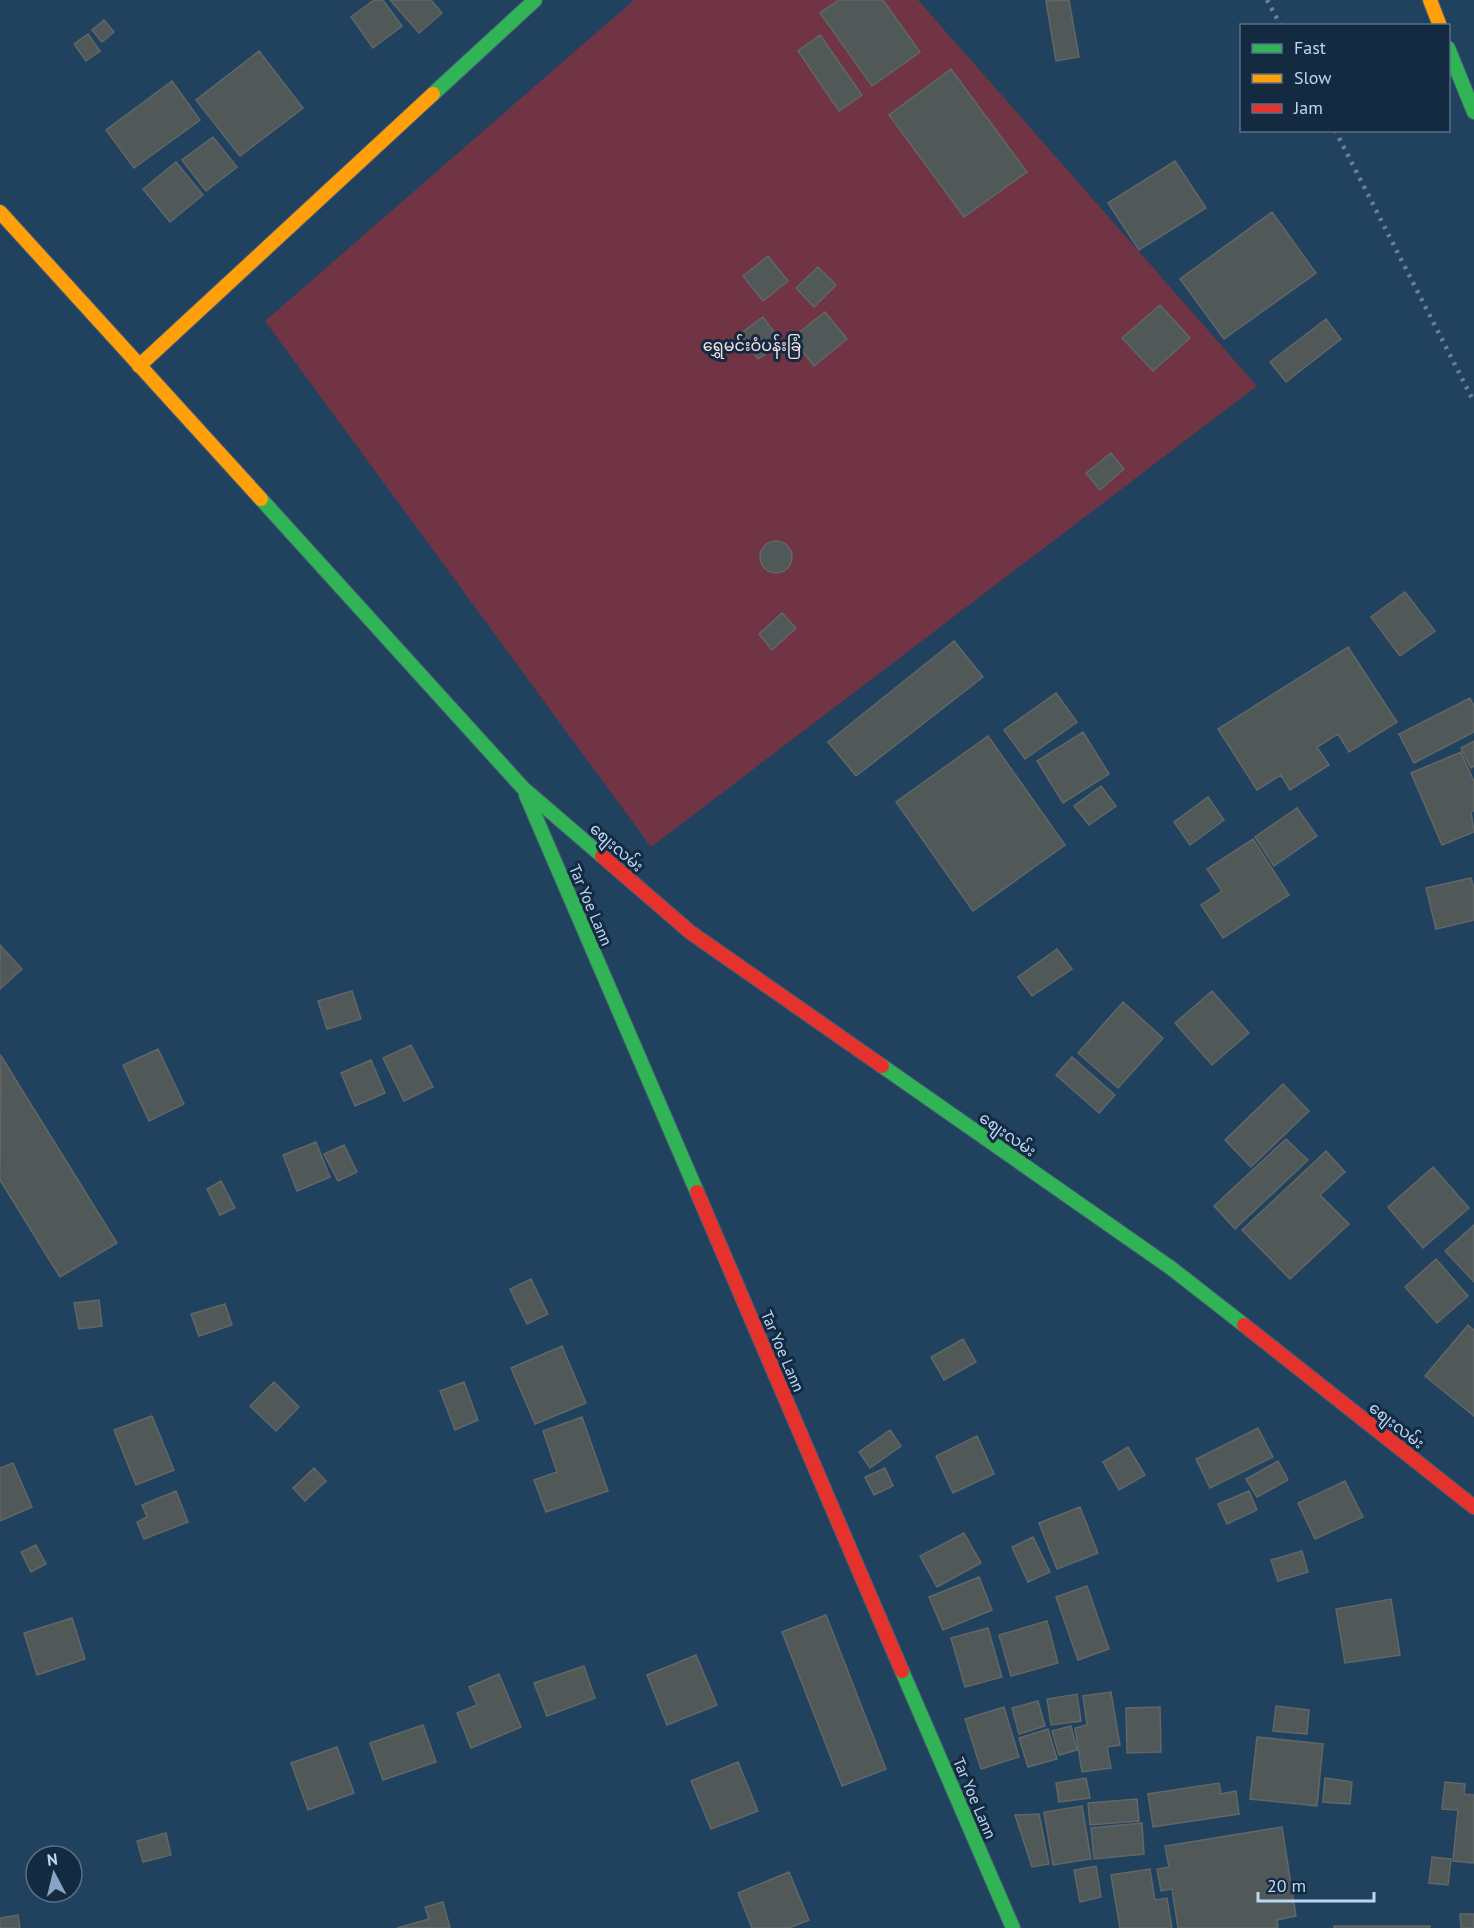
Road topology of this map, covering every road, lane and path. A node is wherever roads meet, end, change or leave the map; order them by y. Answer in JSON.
{"nodes":[{"id":1,"x":535,"y":0,"type":"edge"},
{"id":2,"x":1430,"y":0,"type":"edge"},
{"id":3,"x":1439,"y":24,"type":"edge"},
{"id":4,"x":1450,"y":51,"type":"edge"},
{"id":5,"x":1474,"y":112,"type":"edge"},
{"id":6,"x":0,"y":212,"type":"edge"},
{"id":7,"x":140,"y":366,"type":"junction"},
{"id":8,"x":523,"y":788,"type":"junction"},
{"id":9,"x":1474,"y":1507,"type":"edge"},
{"id":10,"x":1013,"y":1928,"type":"edge"}],
"edges":[{"from":1,"to":7,"type":"main road"},
{"from":2,"to":3,"type":"main road"},
{"from":4,"to":5,"type":"main road"},
{"from":6,"to":7,"type":"main road"},
{"from":7,"to":8,"type":"main road"},
{"from":8,"to":9,"type":"main road","name":"စျေးလမ်း"},
{"from":8,"to":10,"type":"main road","name":"Tar Yoe Lann"}]}
